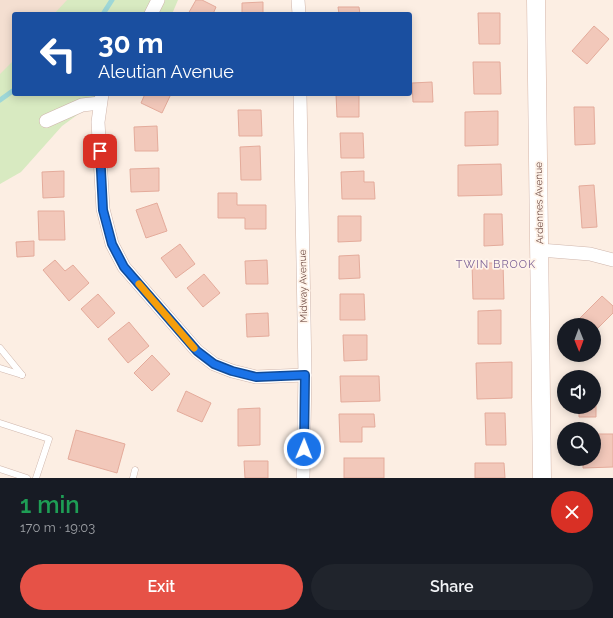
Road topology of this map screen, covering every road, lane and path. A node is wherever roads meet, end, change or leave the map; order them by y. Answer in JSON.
{"nodes":[{"id":1,"x":158,"y":0,"type":"edge"},
{"id":2,"x":298,"y":0,"type":"edge"},
{"id":3,"x":536,"y":0,"type":"edge"},
{"id":4,"x":152,"y":12,"type":"edge"},
{"id":5,"x":299,"y":12,"type":"edge"},
{"id":6,"x":300,"y":96,"type":"edge"},
{"id":7,"x":101,"y":99,"type":"edge"},
{"id":8,"x":46,"y":120,"type":"dead end"},
{"id":9,"x":540,"y":250,"type":"junction"},
{"id":10,"x":613,"y":260,"type":"edge"},
{"id":11,"x":0,"y":348,"type":"edge"},
{"id":12,"x":0,"y":368,"type":"edge"},
{"id":13,"x":305,"y":375,"type":"junction"},
{"id":14,"x":0,"y":423,"type":"edge"},
{"id":15,"x":0,"y":469,"type":"edge"},
{"id":16,"x":135,"y":470,"type":"dead end"},
{"id":17,"x":26,"y":478,"type":"edge"},
{"id":18,"x":36,"y":478,"type":"edge"},
{"id":19,"x":133,"y":478,"type":"edge"},
{"id":20,"x":303,"y":478,"type":"edge"},
{"id":21,"x":542,"y":478,"type":"edge"}],
"edges":[{"from":1,"to":4,"type":"street"},
{"from":2,"to":5,"type":"street"},
{"from":3,"to":9,"type":"street","name":"Ardennes Avenue"},
{"from":6,"to":13,"type":"street","name":"Midway Avenue"},
{"from":7,"to":8,"type":"street"},
{"from":7,"to":13,"type":"street"},
{"from":9,"to":10,"type":"street"},
{"from":9,"to":21,"type":"street","name":"Ardennes Avenue"},
{"from":11,"to":12,"type":"lane"},
{"from":13,"to":20,"type":"street","name":"Midway Avenue"},
{"from":14,"to":18,"type":"lane"},
{"from":15,"to":17,"type":"lane"},
{"from":16,"to":19,"type":"lane"}]}
